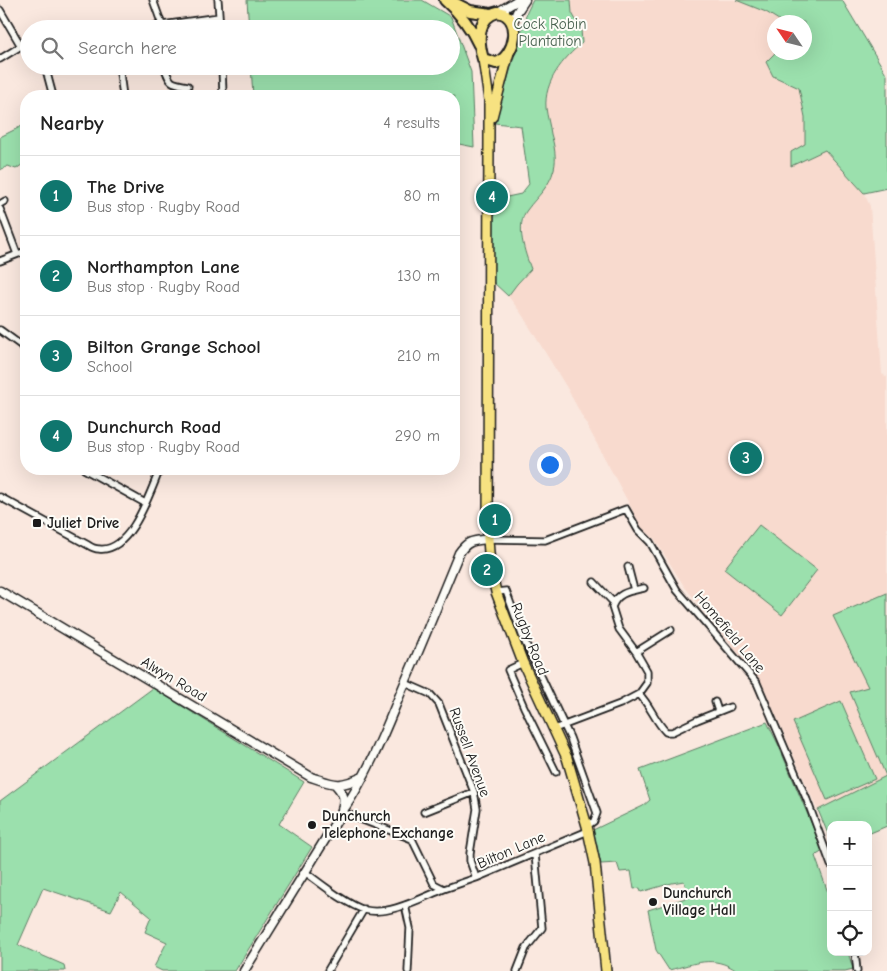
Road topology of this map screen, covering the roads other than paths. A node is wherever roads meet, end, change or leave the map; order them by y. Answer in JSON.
{"nodes":[{"id":1,"x":153,"y":0,"type":"edge"},
{"id":2,"x":218,"y":0,"type":"edge"},
{"id":3,"x":446,"y":0,"type":"edge"},
{"id":4,"x":518,"y":0,"type":"edge"},
{"id":5,"x":525,"y":0,"type":"edge"},
{"id":6,"x":0,"y":10,"type":"edge"},
{"id":7,"x":495,"y":13,"type":"junction"},
{"id":8,"x":219,"y":18,"type":"joint"},
{"id":9,"x":160,"y":20,"type":"edge"},
{"id":10,"x":200,"y":20,"type":"edge"},
{"id":11,"x":513,"y":22,"type":"junction"},
{"id":12,"x":20,"y":44,"type":"edge"},
{"id":13,"x":20,"y":47,"type":"edge"},
{"id":14,"x":480,"y":48,"type":"junction"},
{"id":15,"x":509,"y":52,"type":"junction"},
{"id":16,"x":0,"y":59,"type":"edge"},
{"id":17,"x":483,"y":59,"type":"junction"},
{"id":18,"x":47,"y":75,"type":"edge"},
{"id":19,"x":120,"y":75,"type":"edge"},
{"id":20,"x":168,"y":75,"type":"edge"},
{"id":21,"x":222,"y":75,"type":"edge"},
{"id":22,"x":188,"y":86,"type":"dead end"},
{"id":23,"x":51,"y":90,"type":"edge"},
{"id":24,"x":122,"y":90,"type":"edge"},
{"id":25,"x":223,"y":90,"type":"edge"},
{"id":26,"x":489,"y":126,"type":"junction"},
{"id":27,"x":0,"y":209,"type":"edge"},
{"id":28,"x":20,"y":253,"type":"edge"},
{"id":29,"x":16,"y":254,"type":"junction"},
{"id":30,"x":0,"y":260,"type":"edge"},
{"id":31,"x":0,"y":330,"type":"edge"},
{"id":32,"x":20,"y":345,"type":"edge"},
{"id":33,"x":95,"y":475,"type":"edge"},
{"id":34,"x":157,"y":475,"type":"edge"},
{"id":35,"x":0,"y":497,"type":"edge"},
{"id":36,"x":145,"y":503,"type":"junction"},
{"id":37,"x":488,"y":539,"type":"junction"},
{"id":38,"x":628,"y":567,"type":"dead end"},
{"id":39,"x":594,"y":582,"type":"dead end"},
{"id":40,"x":644,"y":588,"type":"dead end"},
{"id":41,"x":634,"y":590,"type":"junction"},
{"id":42,"x":0,"y":591,"type":"edge"},
{"id":43,"x":496,"y":592,"type":"junction"},
{"id":44,"x":613,"y":602,"type":"junction"},
{"id":45,"x":671,"y":630,"type":"dead end"},
{"id":46,"x":636,"y":652,"type":"junction"},
{"id":47,"x":523,"y":663,"type":"junction"},
{"id":48,"x":405,"y":683,"type":"junction"},
{"id":49,"x":639,"y":694,"type":"junction"},
{"id":50,"x":715,"y":702,"type":"dead end"},
{"id":51,"x":730,"y":707,"type":"dead end"},
{"id":52,"x":718,"y":712,"type":"junction"},
{"id":53,"x":564,"y":725,"type":"junction"},
{"id":54,"x":554,"y":729,"type":"junction"},
{"id":55,"x":570,"y":738,"type":"junction"},
{"id":56,"x":560,"y":742,"type":"junction"},
{"id":57,"x":556,"y":772,"type":"dead end"},
{"id":58,"x":363,"y":777,"type":"junction"},
{"id":59,"x":336,"y":785,"type":"junction"},
{"id":60,"x":474,"y":792,"type":"junction"},
{"id":61,"x":342,"y":812,"type":"junction"},
{"id":62,"x":424,"y":812,"type":"dead end"},
{"id":63,"x":587,"y":829,"type":"junction"},
{"id":64,"x":535,"y":854,"type":"junction"},
{"id":65,"x":827,"y":854,"type":"edge"},
{"id":66,"x":305,"y":872,"type":"junction"},
{"id":67,"x":476,"y":878,"type":"junction"},
{"id":68,"x":444,"y":889,"type":"junction"},
{"id":69,"x":405,"y":905,"type":"junction"},
{"id":70,"x":364,"y":910,"type":"junction"},
{"id":71,"x":855,"y":956,"type":"edge"},
{"id":72,"x":328,"y":970,"type":"edge"},
{"id":73,"x":244,"y":971,"type":"edge"},
{"id":74,"x":408,"y":971,"type":"edge"},
{"id":75,"x":518,"y":971,"type":"edge"},
{"id":76,"x":606,"y":971,"type":"edge"},
{"id":77,"x":857,"y":971,"type":"edge"}],
"edges":[{"from":1,"to":9,"type":"street"},
{"from":2,"to":8,"type":"street"},
{"from":3,"to":7,"type":"highway"},
{"from":3,"to":14,"type":"highway"},
{"from":4,"to":7,"type":"street"},
{"from":5,"to":11,"type":"street"},
{"from":6,"to":12,"type":"street"},
{"from":7,"to":11,"type":"highway"},
{"from":7,"to":14,"type":"highway"},
{"from":8,"to":10,"type":"street"},
{"from":11,"to":15,"type":"highway"},
{"from":13,"to":16,"type":"street"},
{"from":14,"to":17,"type":"highway"},
{"from":15,"to":17,"type":"highway"},
{"from":15,"to":26,"type":"main road"},
{"from":17,"to":26,"type":"main road"},
{"from":18,"to":23,"type":"street"},
{"from":19,"to":24,"type":"street"},
{"from":20,"to":22,"type":"street"},
{"from":21,"to":25,"type":"street"},
{"from":26,"to":37,"type":"main road","name":"Rugby Road"},
{"from":27,"to":29,"type":"street"},
{"from":28,"to":29,"type":"street"},
{"from":29,"to":30,"type":"street"},
{"from":31,"to":32,"type":"street"},
{"from":33,"to":36,"type":"street"},
{"from":34,"to":36,"type":"street"},
{"from":35,"to":36,"type":"street"},
{"from":37,"to":43,"type":"main road","name":"Rugby Road"},
{"from":37,"to":48,"type":"street"},
{"from":37,"to":65,"type":"street","name":"Homefield Lane"},
{"from":38,"to":41,"type":"street"},
{"from":39,"to":44,"type":"street"},
{"from":40,"to":41,"type":"street"},
{"from":41,"to":44,"type":"street"},
{"from":42,"to":59,"type":"street","name":"Alwyn Road"},
{"from":43,"to":47,"type":"main road","name":"Rugby Road"},
{"from":43,"to":53,"type":"street"},
{"from":44,"to":46,"type":"street"},
{"from":45,"to":46,"type":"street"},
{"from":46,"to":49,"type":"street"},
{"from":47,"to":54,"type":"main road","name":"Rugby Road"},
{"from":47,"to":57,"type":"street"},
{"from":48,"to":58,"type":"street"},
{"from":48,"to":60,"type":"street","name":"Russell Avenue"},
{"from":49,"to":52,"type":"street"},
{"from":49,"to":53,"type":"street"},
{"from":50,"to":52,"type":"street"},
{"from":51,"to":52,"type":"street"},
{"from":53,"to":54,"type":"street"},
{"from":53,"to":55,"type":"street"},
{"from":54,"to":56,"type":"main road","name":"Rugby Road"},
{"from":55,"to":56,"type":"street"},
{"from":55,"to":63,"type":"street"},
{"from":56,"to":63,"type":"main road","name":"Rugby Road"},
{"from":58,"to":59,"type":"street"},
{"from":58,"to":61,"type":"street"},
{"from":59,"to":61,"type":"street"},
{"from":60,"to":62,"type":"street"},
{"from":60,"to":67,"type":"street","name":"Russell Avenue"},
{"from":61,"to":66,"type":"street"},
{"from":61,"to":68,"type":"street"},
{"from":63,"to":64,"type":"street","name":"Bilton Lane"},
{"from":63,"to":76,"type":"main road","name":"Rugby Road"},
{"from":64,"to":67,"type":"street","name":"Bilton Lane"},
{"from":64,"to":75,"type":"street"},
{"from":66,"to":70,"type":"street"},
{"from":66,"to":73,"type":"street"},
{"from":67,"to":68,"type":"street","name":"Bilton Lane"},
{"from":68,"to":69,"type":"street","name":"Bilton Lane"},
{"from":69,"to":70,"type":"street","name":"Bilton Lane"},
{"from":69,"to":74,"type":"street"},
{"from":70,"to":72,"type":"street"},
{"from":71,"to":77,"type":"street"}]}
